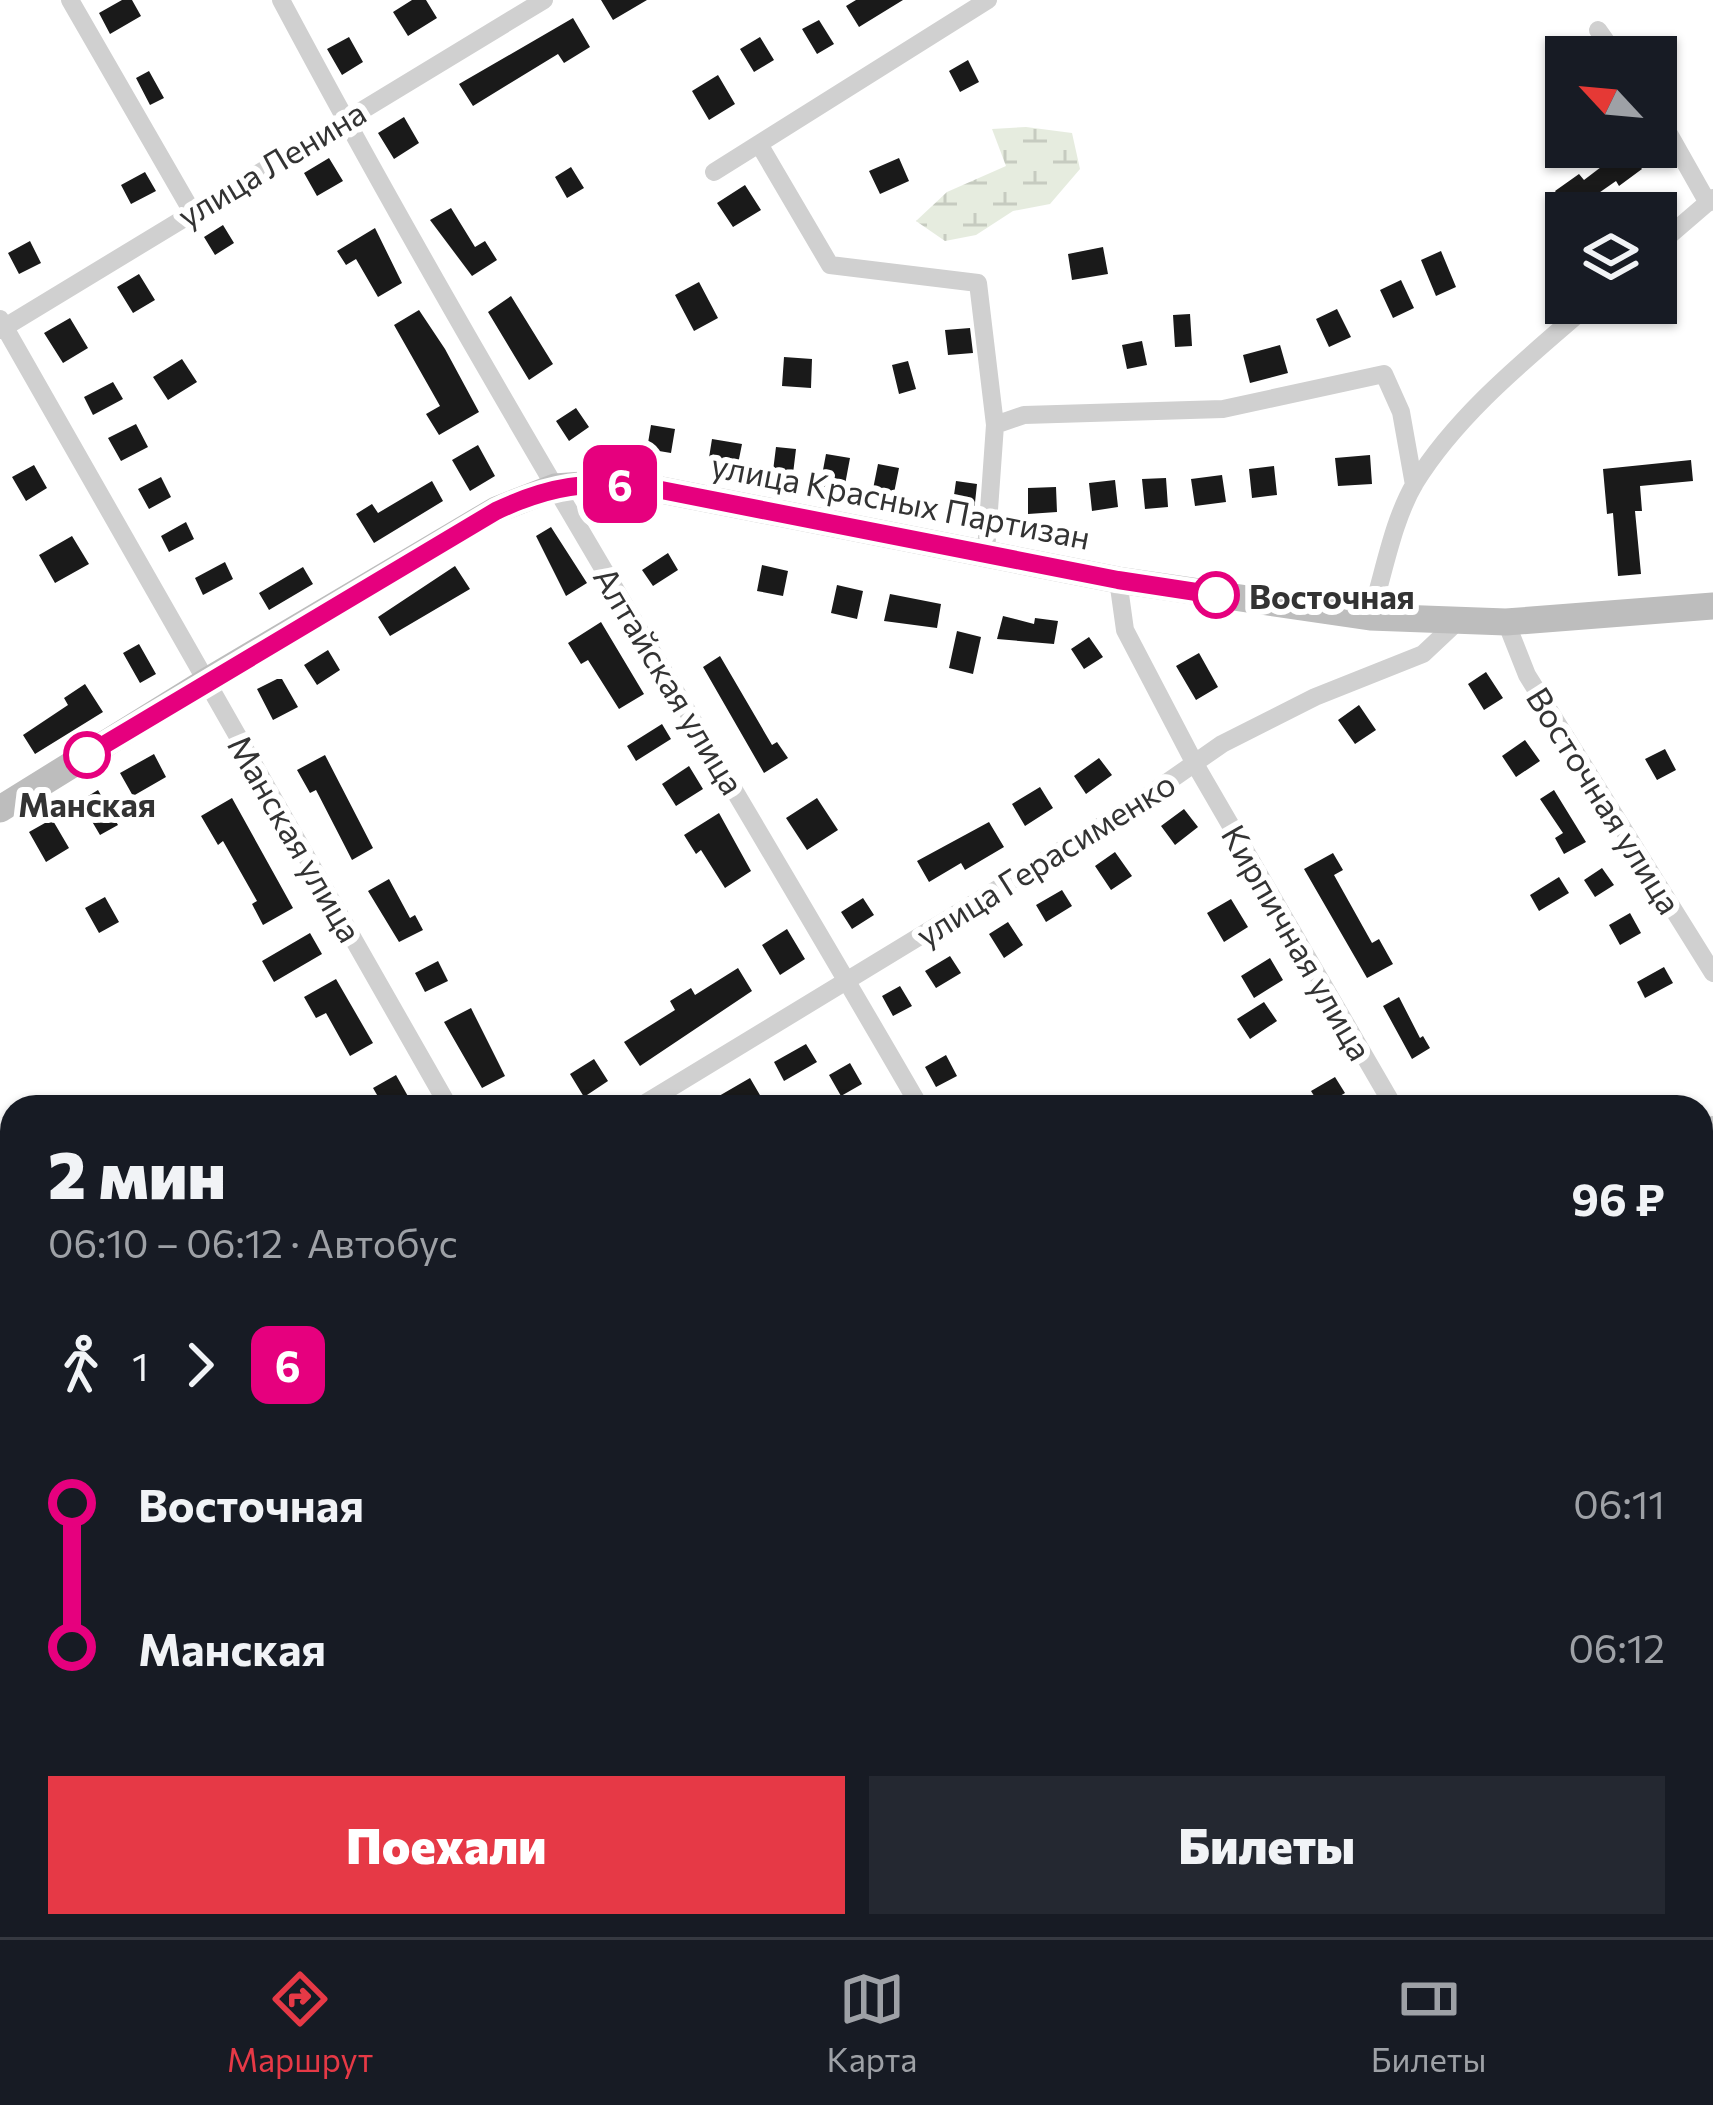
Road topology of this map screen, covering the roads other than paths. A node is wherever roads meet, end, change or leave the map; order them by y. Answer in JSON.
{"nodes":[{"id":1,"x":70,"y":0,"type":"edge"},
{"id":2,"x":281,"y":0,"type":"edge"},
{"id":3,"x":544,"y":0,"type":"edge"},
{"id":4,"x":988,"y":0,"type":"edge"},
{"id":5,"x":1598,"y":30,"type":"dead end"},
{"id":6,"x":1602,"y":36,"type":"edge"},
{"id":7,"x":345,"y":119,"type":"junction"},
{"id":8,"x":759,"y":144,"type":"junction"},
{"id":9,"x":1677,"y":146,"type":"edge"},
{"id":10,"x":713,"y":172,"type":"dead end"},
{"id":11,"x":1710,"y":200,"type":"edge"},
{"id":12,"x":191,"y":210,"type":"junction"},
{"id":13,"x":1677,"y":229,"type":"edge"},
{"id":14,"x":1568,"y":324,"type":"edge"},
{"id":15,"x":2,"y":325,"type":"edge"},
{"id":16,"x":995,"y":425,"type":"junction"},
{"id":17,"x":1414,"y":485,"type":"junction"},
{"id":18,"x":556,"y":487,"type":"junction"},
{"id":19,"x":986,"y":552,"type":"junction"},
{"id":20,"x":1118,"y":580,"type":"junction"},
{"id":21,"x":1713,"y":606,"type":"edge"},
{"id":22,"x":1370,"y":617,"type":"junction"},
{"id":23,"x":1506,"y":622,"type":"junction"},
{"id":24,"x":1456,"y":623,"type":"junction"},
{"id":25,"x":207,"y":681,"type":"junction"},
{"id":26,"x":1195,"y":764,"type":"junction"},
{"id":27,"x":0,"y":809,"type":"edge"},
{"id":28,"x":1713,"y":973,"type":"edge"},
{"id":29,"x":847,"y":980,"type":"junction"},
{"id":30,"x":442,"y":1095,"type":"edge"},
{"id":31,"x":675,"y":1095,"type":"edge"},
{"id":32,"x":913,"y":1095,"type":"edge"},
{"id":33,"x":1387,"y":1095,"type":"edge"}],
"edges":[{"from":1,"to":12,"type":"street"},
{"from":2,"to":7,"type":"street","name":"Алтайская улица"},
{"from":3,"to":7,"type":"street","name":"улица Ленина"},
{"from":4,"to":8,"type":"street"},
{"from":5,"to":6,"type":"street"},
{"from":7,"to":12,"type":"street","name":"улица Ленина"},
{"from":7,"to":18,"type":"street","name":"Алтайская улица"},
{"from":8,"to":10,"type":"street"},
{"from":8,"to":16,"type":"street"},
{"from":9,"to":11,"type":"street"},
{"from":11,"to":13,"type":"street"},
{"from":12,"to":15,"type":"street","name":"улица Ленина"},
{"from":14,"to":17,"type":"street"},
{"from":15,"to":25,"type":"street","name":"Манская улица"},
{"from":16,"to":17,"type":"street"},
{"from":16,"to":19,"type":"street"},
{"from":17,"to":22,"type":"street"},
{"from":18,"to":19,"type":"main road","name":"улица Красных Партизан"},
{"from":18,"to":25,"type":"main road","name":"улица Красных Партизан"},
{"from":18,"to":29,"type":"street","name":"Алтайская улица"},
{"from":19,"to":20,"type":"main road","name":"улица Красных Партизан"},
{"from":20,"to":22,"type":"main road","name":"улица Красных Партизан"},
{"from":20,"to":26,"type":"street","name":"Кирпичная улица"},
{"from":21,"to":23,"type":"main road","name":"улица Красных Партизан"},
{"from":22,"to":24,"type":"main road","name":"улица Красных Партизан"},
{"from":23,"to":24,"type":"main road","name":"улица Красных Партизан"},
{"from":23,"to":28,"type":"street","name":"Восточная улица"},
{"from":24,"to":26,"type":"street","name":"улица Герасименко"},
{"from":25,"to":27,"type":"main road","name":"улица Красных Партизан"},
{"from":25,"to":30,"type":"street","name":"Манская улица"},
{"from":26,"to":29,"type":"street","name":"улица Герасименко"},
{"from":26,"to":33,"type":"street","name":"Кирпичная улица"},
{"from":29,"to":31,"type":"street","name":"улица Герасименко"},
{"from":29,"to":32,"type":"street","name":"Алтайская улица"}]}
